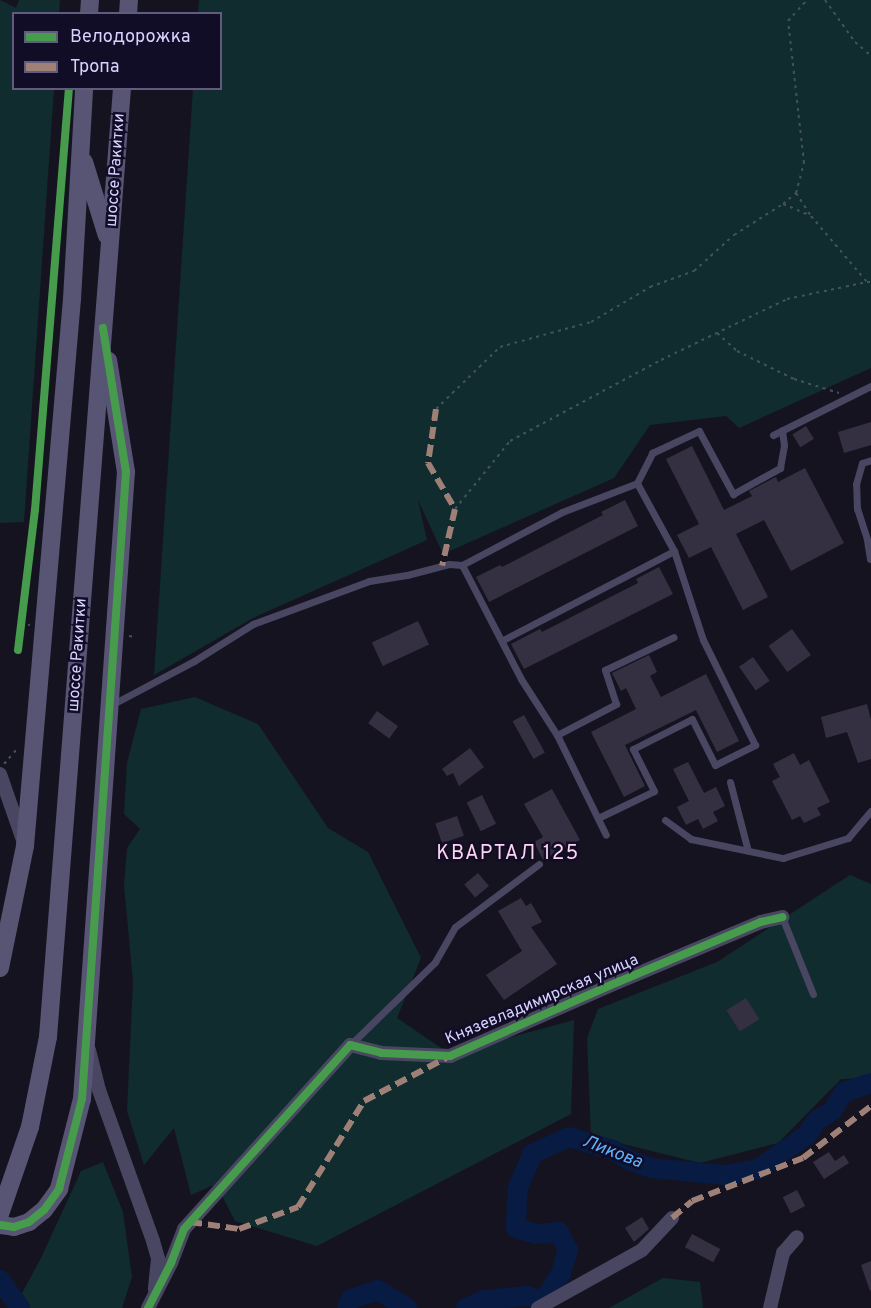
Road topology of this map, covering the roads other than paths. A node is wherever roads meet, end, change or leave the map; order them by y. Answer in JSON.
{"nodes":[{"id":1,"x":84,"y":90,"type":"edge"},
{"id":2,"x":122,"y":90,"type":"edge"},
{"id":3,"x":80,"y":152,"type":"junction"},
{"id":4,"x":110,"y":243,"type":"junction"},
{"id":5,"x":104,"y":328,"type":"junction"},
{"id":6,"x":871,"y":386,"type":"edge"},
{"id":7,"x":782,"y":430,"type":"junction"},
{"id":8,"x":773,"y":435,"type":"dead end"},
{"id":9,"x":871,"y":460,"type":"edge"},
{"id":10,"x":637,"y":483,"type":"junction"},
{"id":11,"x":869,"y":539,"type":"edge"},
{"id":12,"x":674,"y":551,"type":"junction"},
{"id":13,"x":870,"y":559,"type":"edge"},
{"id":14,"x":462,"y":565,"type":"junction"},
{"id":15,"x":674,"y":637,"type":"dead end"},
{"id":16,"x":502,"y":640,"type":"junction"},
{"id":17,"x":108,"y":707,"type":"junction"},
{"id":18,"x":557,"y":735,"type":"junction"},
{"id":19,"x":0,"y":774,"type":"edge"},
{"id":20,"x":730,"y":782,"type":"dead end"},
{"id":21,"x":871,"y":811,"type":"edge"},
{"id":22,"x":598,"y":818,"type":"junction"},
{"id":23,"x":665,"y":820,"type":"dead end"},
{"id":24,"x":606,"y":835,"type":"dead end"},
{"id":25,"x":25,"y":846,"type":"junction"},
{"id":26,"x":748,"y":851,"type":"junction"},
{"id":27,"x":539,"y":864,"type":"dead end"},
{"id":28,"x":782,"y":917,"type":"joint"},
{"id":29,"x":0,"y":968,"type":"edge"},
{"id":30,"x":813,"y":994,"type":"dead end"},
{"id":31,"x":87,"y":1041,"type":"junction"},
{"id":32,"x":350,"y":1045,"type":"junction"},
{"id":33,"x":0,"y":1214,"type":"edge"},
{"id":34,"x":672,"y":1218,"type":"dead end"},
{"id":35,"x":0,"y":1225,"type":"edge"},
{"id":36,"x":184,"y":1229,"type":"junction"},
{"id":37,"x":797,"y":1237,"type":"dead end"},
{"id":38,"x":153,"y":1241,"type":"junction"},
{"id":39,"x":154,"y":1295,"type":"junction"},
{"id":40,"x":148,"y":1308,"type":"edge"},
{"id":41,"x":538,"y":1308,"type":"edge"},
{"id":42,"x":770,"y":1308,"type":"edge"}],
"edges":[{"from":1,"to":3,"type":"street"},
{"from":2,"to":4,"type":"street","name":"шоссе Ракитки"},
{"from":3,"to":4,"type":"street"},
{"from":3,"to":25,"type":"street"},
{"from":4,"to":5,"type":"street","name":"шоссе Ракитки"},
{"from":5,"to":17,"type":"street"},
{"from":5,"to":33,"type":"street","name":"шоссе Ракитки"},
{"from":6,"to":7,"type":"lane"},
{"from":7,"to":8,"type":"lane"},
{"from":7,"to":10,"type":"lane"},
{"from":9,"to":11,"type":"lane"},
{"from":10,"to":12,"type":"lane"},
{"from":10,"to":14,"type":"lane"},
{"from":11,"to":13,"type":"lane"},
{"from":12,"to":16,"type":"lane"},
{"from":12,"to":22,"type":"lane"},
{"from":14,"to":16,"type":"lane"},
{"from":14,"to":17,"type":"lane"},
{"from":15,"to":18,"type":"lane"},
{"from":16,"to":18,"type":"lane"},
{"from":17,"to":31,"type":"street"},
{"from":18,"to":22,"type":"lane"},
{"from":19,"to":25,"type":"street"},
{"from":20,"to":26,"type":"lane"},
{"from":21,"to":26,"type":"lane"},
{"from":22,"to":24,"type":"lane"},
{"from":23,"to":26,"type":"lane"},
{"from":25,"to":29,"type":"street"},
{"from":27,"to":32,"type":"lane"},
{"from":28,"to":30,"type":"lane"},
{"from":28,"to":32,"type":"street","name":"Князевладимирская улица"},
{"from":31,"to":35,"type":"street"},
{"from":31,"to":38,"type":"street"},
{"from":32,"to":36,"type":"street"},
{"from":34,"to":41,"type":"street"},
{"from":36,"to":38,"type":"street"},
{"from":36,"to":39,"type":"street"},
{"from":37,"to":42,"type":"street"},
{"from":38,"to":39,"type":"street"},
{"from":39,"to":40,"type":"street"}]}
